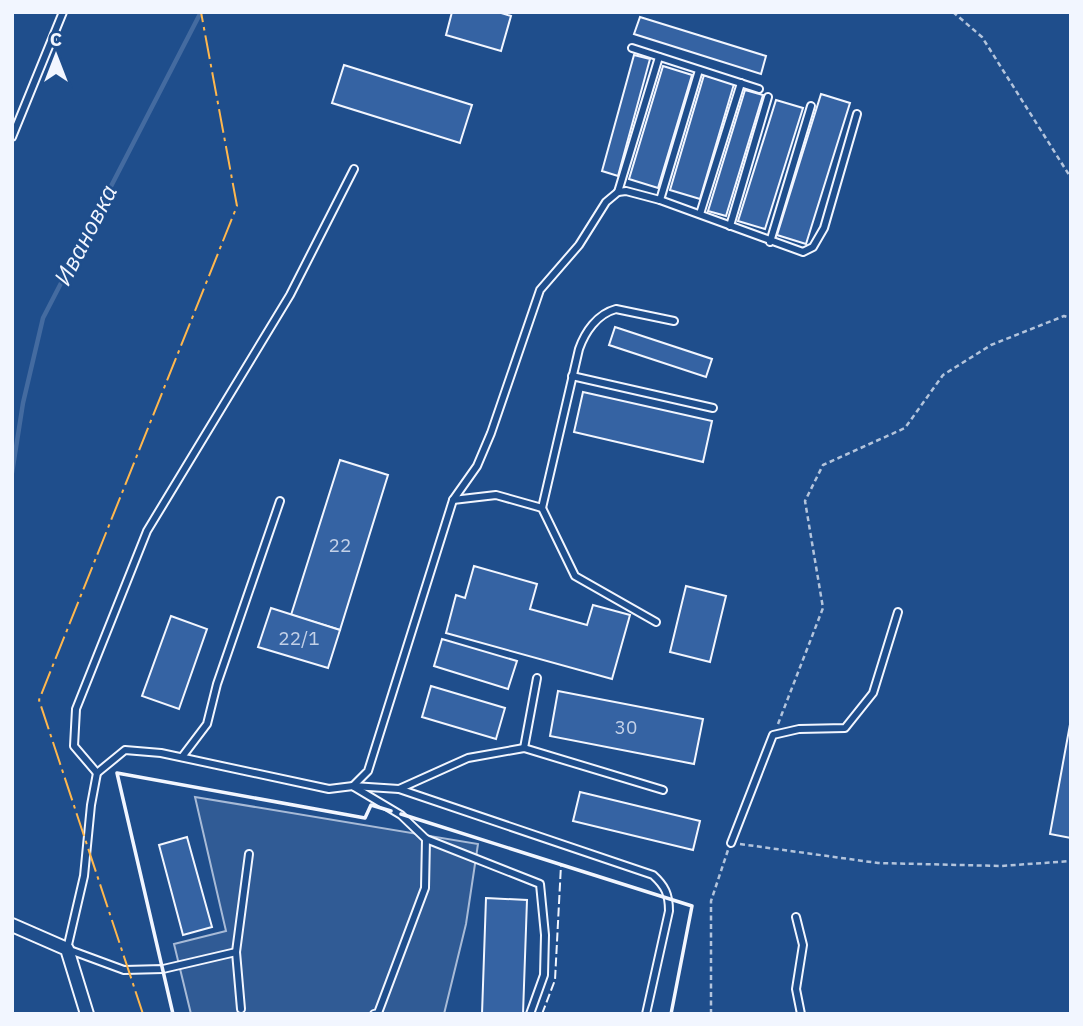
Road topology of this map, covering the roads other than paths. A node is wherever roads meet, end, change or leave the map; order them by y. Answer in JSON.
{"nodes":[{"id":1,"x":64,"y":12,"type":"edge"},
{"id":2,"x":632,"y":48,"type":"dead end"},
{"id":3,"x":659,"y":57,"type":"junction"},
{"id":4,"x":699,"y":70,"type":"junction"},
{"id":5,"x":741,"y":83,"type":"junction"},
{"id":6,"x":759,"y":89,"type":"dead end"},
{"id":7,"x":768,"y":97,"type":"dead end"},
{"id":8,"x":811,"y":106,"type":"dead end"},
{"id":9,"x":857,"y":114,"type":"dead end"},
{"id":10,"x":12,"y":117,"type":"edge"},
{"id":11,"x":21,"y":120,"type":"junction"},
{"id":12,"x":12,"y":137,"type":"edge"},
{"id":13,"x":354,"y":169,"type":"dead end"},
{"id":14,"x":618,"y":192,"type":"junction"},
{"id":15,"x":660,"y":200,"type":"junction"},
{"id":16,"x":700,"y":214,"type":"junction"},
{"id":17,"x":730,"y":226,"type":"junction"},
{"id":18,"x":770,"y":242,"type":"junction"},
{"id":19,"x":674,"y":321,"type":"dead end"},
{"id":20,"x":572,"y":376,"type":"junction"},
{"id":21,"x":713,"y":408,"type":"dead end"},
{"id":22,"x":453,"y":499,"type":"junction"},
{"id":23,"x":280,"y":501,"type":"dead end"},
{"id":24,"x":542,"y":508,"type":"junction"},
{"id":25,"x":898,"y":612,"type":"dead end"},
{"id":26,"x":656,"y":622,"type":"dead end"},
{"id":27,"x":537,"y":678,"type":"dead end"},
{"id":28,"x":524,"y":748,"type":"junction"},
{"id":29,"x":182,"y":757,"type":"junction"},
{"id":30,"x":97,"y":773,"type":"junction"},
{"id":31,"x":353,"y":786,"type":"junction"},
{"id":32,"x":399,"y":789,"type":"junction"},
{"id":33,"x":663,"y":790,"type":"dead end"},
{"id":34,"x":426,"y":839,"type":"junction"},
{"id":35,"x":731,"y":843,"type":"road end"},
{"id":36,"x":249,"y":854,"type":"dead end"},
{"id":37,"x":796,"y":917,"type":"dead end"},
{"id":38,"x":12,"y":925,"type":"edge"},
{"id":39,"x":67,"y":949,"type":"junction"},
{"id":40,"x":236,"y":952,"type":"junction"},
{"id":41,"x":242,"y":1009,"type":"dead end"},
{"id":42,"x":377,"y":1013,"type":"edge"},
{"id":43,"x":87,"y":1014,"type":"edge"},
{"id":44,"x":530,"y":1014,"type":"edge"},
{"id":45,"x":646,"y":1014,"type":"edge"},
{"id":46,"x":802,"y":1014,"type":"edge"}],
"edges":[{"from":1,"to":11,"type":"lane"},
{"from":2,"to":3,"type":"lane"},
{"from":3,"to":4,"type":"lane"},
{"from":3,"to":14,"type":"lane"},
{"from":4,"to":5,"type":"lane"},
{"from":4,"to":15,"type":"lane"},
{"from":5,"to":6,"type":"lane"},
{"from":5,"to":16,"type":"lane"},
{"from":7,"to":17,"type":"lane"},
{"from":8,"to":18,"type":"lane"},
{"from":9,"to":18,"type":"lane"},
{"from":10,"to":11,"type":"lane"},
{"from":11,"to":12,"type":"lane"},
{"from":13,"to":30,"type":"lane"},
{"from":14,"to":15,"type":"lane"},
{"from":14,"to":22,"type":"lane"},
{"from":15,"to":16,"type":"lane"},
{"from":16,"to":17,"type":"lane"},
{"from":17,"to":18,"type":"lane"},
{"from":19,"to":20,"type":"lane"},
{"from":20,"to":21,"type":"lane"},
{"from":20,"to":24,"type":"lane"},
{"from":22,"to":24,"type":"lane"},
{"from":22,"to":31,"type":"lane"},
{"from":23,"to":29,"type":"lane"},
{"from":24,"to":26,"type":"lane"},
{"from":25,"to":35,"type":"lane"},
{"from":27,"to":28,"type":"lane"},
{"from":28,"to":32,"type":"lane"},
{"from":28,"to":33,"type":"lane"},
{"from":29,"to":30,"type":"lane"},
{"from":29,"to":31,"type":"lane"},
{"from":30,"to":39,"type":"lane"},
{"from":31,"to":32,"type":"lane"},
{"from":31,"to":34,"type":"lane"},
{"from":32,"to":45,"type":"lane"},
{"from":34,"to":42,"type":"lane"},
{"from":34,"to":44,"type":"lane"},
{"from":36,"to":40,"type":"lane"},
{"from":37,"to":46,"type":"lane"},
{"from":38,"to":39,"type":"street"},
{"from":39,"to":40,"type":"lane"},
{"from":39,"to":43,"type":"street"},
{"from":40,"to":41,"type":"lane"}]}
